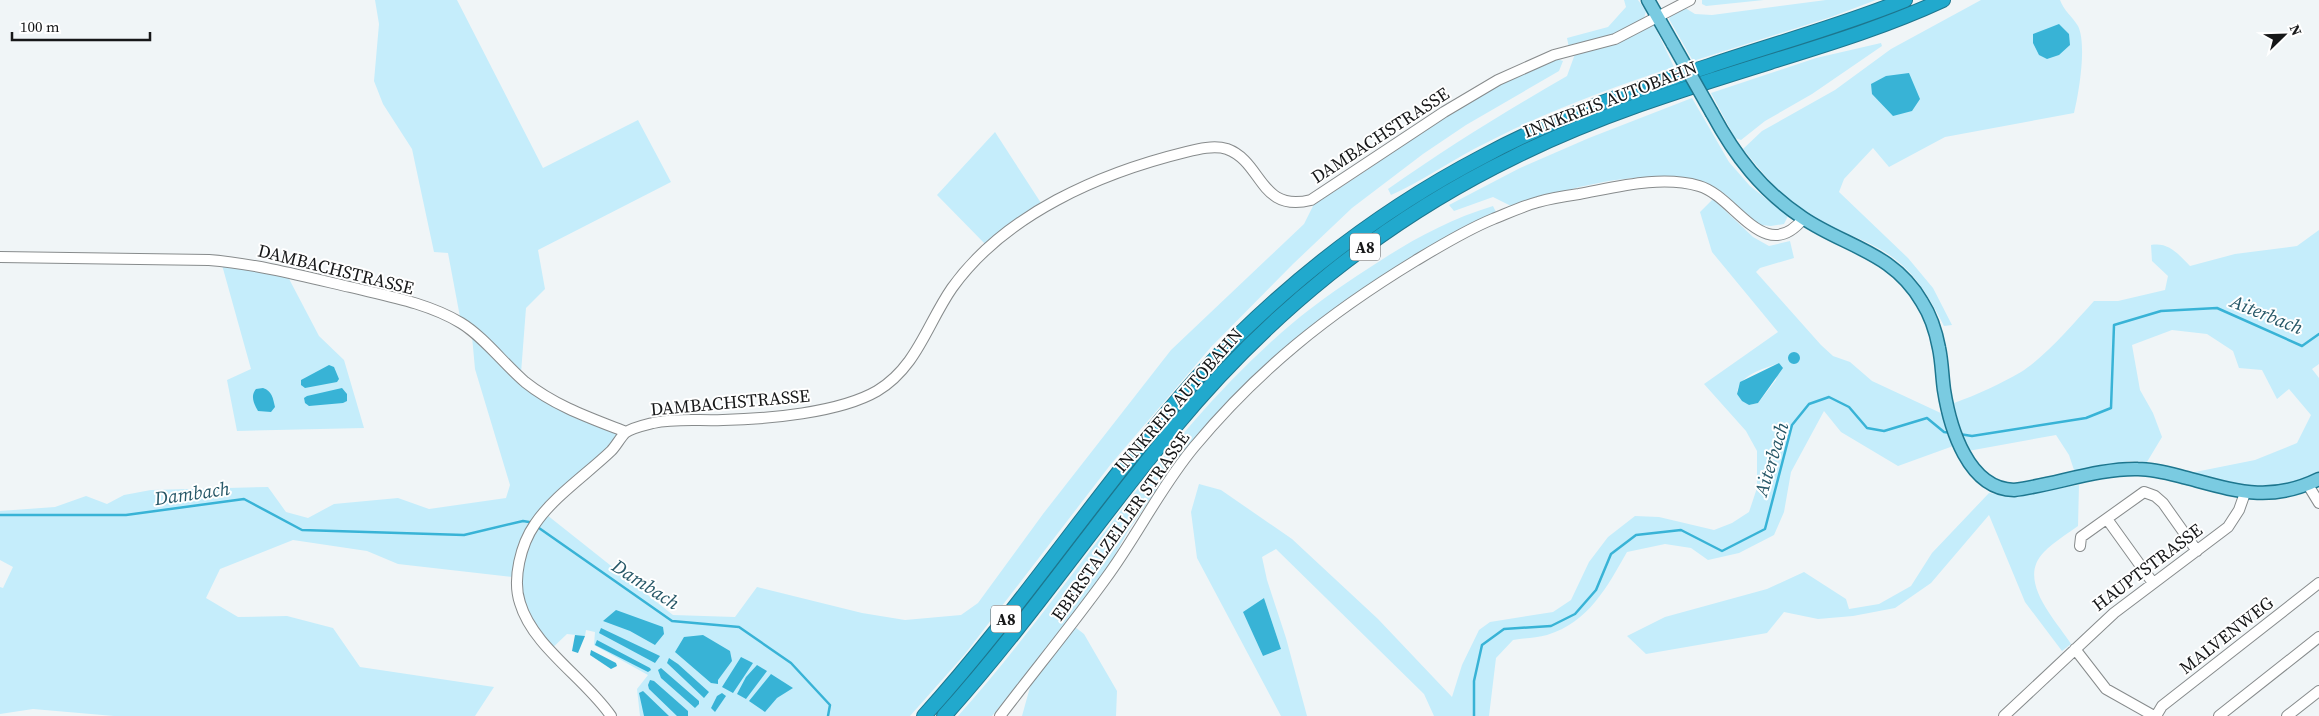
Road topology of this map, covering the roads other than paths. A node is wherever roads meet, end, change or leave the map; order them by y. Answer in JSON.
{"nodes":[{"id":1,"x":1648,"y":0,"type":"edge"},
{"id":2,"x":1690,"y":0,"type":"edge"},
{"id":3,"x":1905,"y":0,"type":"edge"},
{"id":4,"x":1943,"y":0,"type":"edge"},
{"id":5,"x":1657,"y":16,"type":"junction"},
{"id":6,"x":1803,"y":219,"type":"junction"},
{"id":7,"x":0,"y":257,"type":"edge"},
{"id":8,"x":626,"y":432,"type":"junction"},
{"id":9,"x":2314,"y":482,"type":"edge"},
{"id":10,"x":2245,"y":493,"type":"junction"},
{"id":11,"x":2319,"y":503,"type":"edge"},
{"id":12,"x":2106,"y":519,"type":"junction"},
{"id":13,"x":2080,"y":546,"type":"dead end"},
{"id":14,"x":2197,"y":551,"type":"junction"},
{"id":15,"x":2153,"y":583,"type":"junction"},
{"id":16,"x":2319,"y":583,"type":"edge"},
{"id":17,"x":2319,"y":637,"type":"edge"},
{"id":18,"x":2074,"y":648,"type":"junction"},
{"id":19,"x":2319,"y":691,"type":"edge"},
{"id":20,"x":611,"y":716,"type":"edge"},
{"id":21,"x":924,"y":716,"type":"edge"},
{"id":22,"x":944,"y":716,"type":"edge"},
{"id":23,"x":1000,"y":716,"type":"edge"},
{"id":24,"x":2004,"y":716,"type":"edge"},
{"id":25,"x":2155,"y":716,"type":"edge"},
{"id":26,"x":2219,"y":716,"type":"edge"},
{"id":27,"x":2287,"y":716,"type":"edge"}],
"edges":[{"from":1,"to":5,"type":"main road"},
{"from":2,"to":5,"type":"street","name":"DAMBACHSTRASSE"},
{"from":3,"to":21,"type":"highway","name":"INNKREIS AUTOBAHN","number":"A8"},
{"from":4,"to":22,"type":"highway","name":"INNKREIS AUTOBAHN","number":"A8"},
{"from":5,"to":6,"type":"main road","bridge":true},
{"from":5,"to":8,"type":"street","name":"DAMBACHSTRASSE"},
{"from":6,"to":10,"type":"main road"},
{"from":6,"to":23,"type":"street","name":"EBERSTALZELLER STRASSE"},
{"from":7,"to":8,"type":"street","name":"DAMBACHSTRASSE"},
{"from":8,"to":20,"type":"street"},
{"from":9,"to":10,"type":"main road"},
{"from":9,"to":11,"type":"street"},
{"from":10,"to":14,"type":"street","name":"HAUPTSTRASSE"},
{"from":12,"to":13,"type":"street"},
{"from":12,"to":14,"type":"street"},
{"from":12,"to":15,"type":"street"},
{"from":14,"to":15,"type":"street","name":"HAUPTSTRASSE"},
{"from":15,"to":18,"type":"street","name":"HAUPTSTRASSE"},
{"from":16,"to":25,"type":"street","name":"MALVENWEG"},
{"from":17,"to":26,"type":"street"},
{"from":18,"to":24,"type":"street","name":"HAUPTSTRASSE"},
{"from":18,"to":25,"type":"street"},
{"from":19,"to":27,"type":"street"}]}
